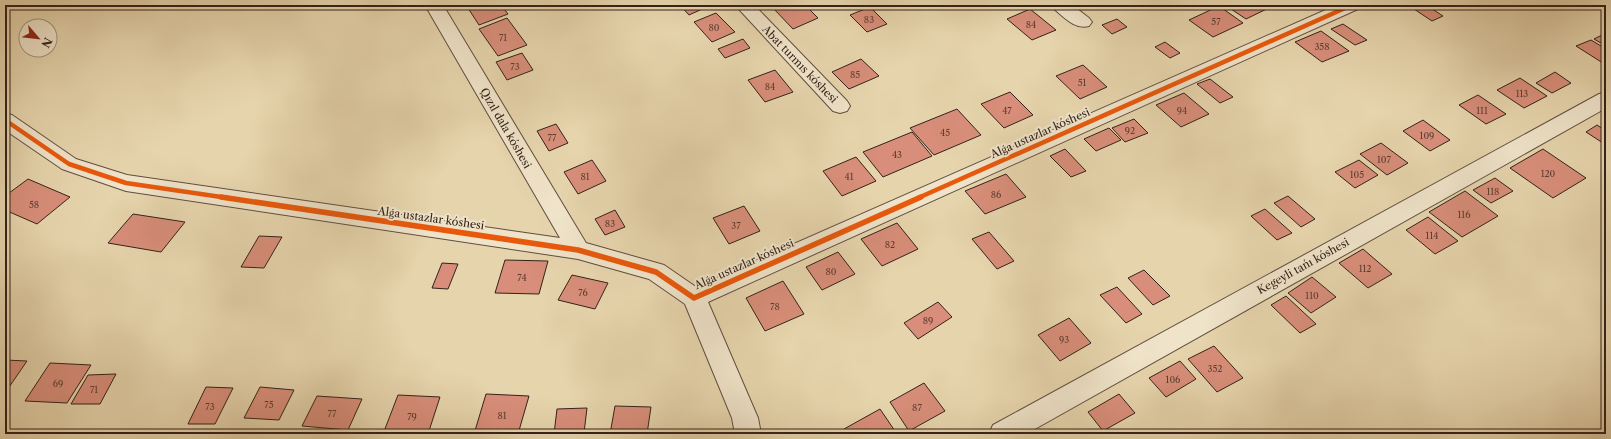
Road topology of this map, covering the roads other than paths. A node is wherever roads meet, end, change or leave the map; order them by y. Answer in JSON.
{"nodes":[{"id":1,"x":434,"y":5,"type":"edge"},
{"id":2,"x":744,"y":5,"type":"edge"},
{"id":3,"x":1060,"y":5,"type":"edge"},
{"id":4,"x":1352,"y":5,"type":"edge"},
{"id":5,"x":1083,"y":22,"type":"dead end"},
{"id":6,"x":1606,"y":100,"type":"edge"},
{"id":7,"x":840,"y":106,"type":"dead end"},
{"id":8,"x":5,"y":120,"type":"edge"},
{"id":9,"x":578,"y":250,"type":"junction"},
{"id":10,"x":694,"y":298,"type":"junction"},
{"id":11,"x":748,"y":434,"type":"edge"},
{"id":12,"x":1002,"y":434,"type":"edge"}],
"edges":[{"from":1,"to":9,"type":"street","name":"Qızıl dala kóshesi"},
{"from":2,"to":7,"type":"street","name":"Abat turmıs kóshesi"},
{"from":3,"to":5,"type":"street"},
{"from":4,"to":10,"type":"street","name":"Alǵa ustazlar kóshesi"},
{"from":6,"to":12,"type":"street","name":"Kegeyli tańı kóshesi"},
{"from":8,"to":9,"type":"street","name":"Alǵa ustazlar kóshesi"},
{"from":9,"to":10,"type":"street","name":"Alǵa ustazlar kóshesi"},
{"from":10,"to":11,"type":"street"}]}
